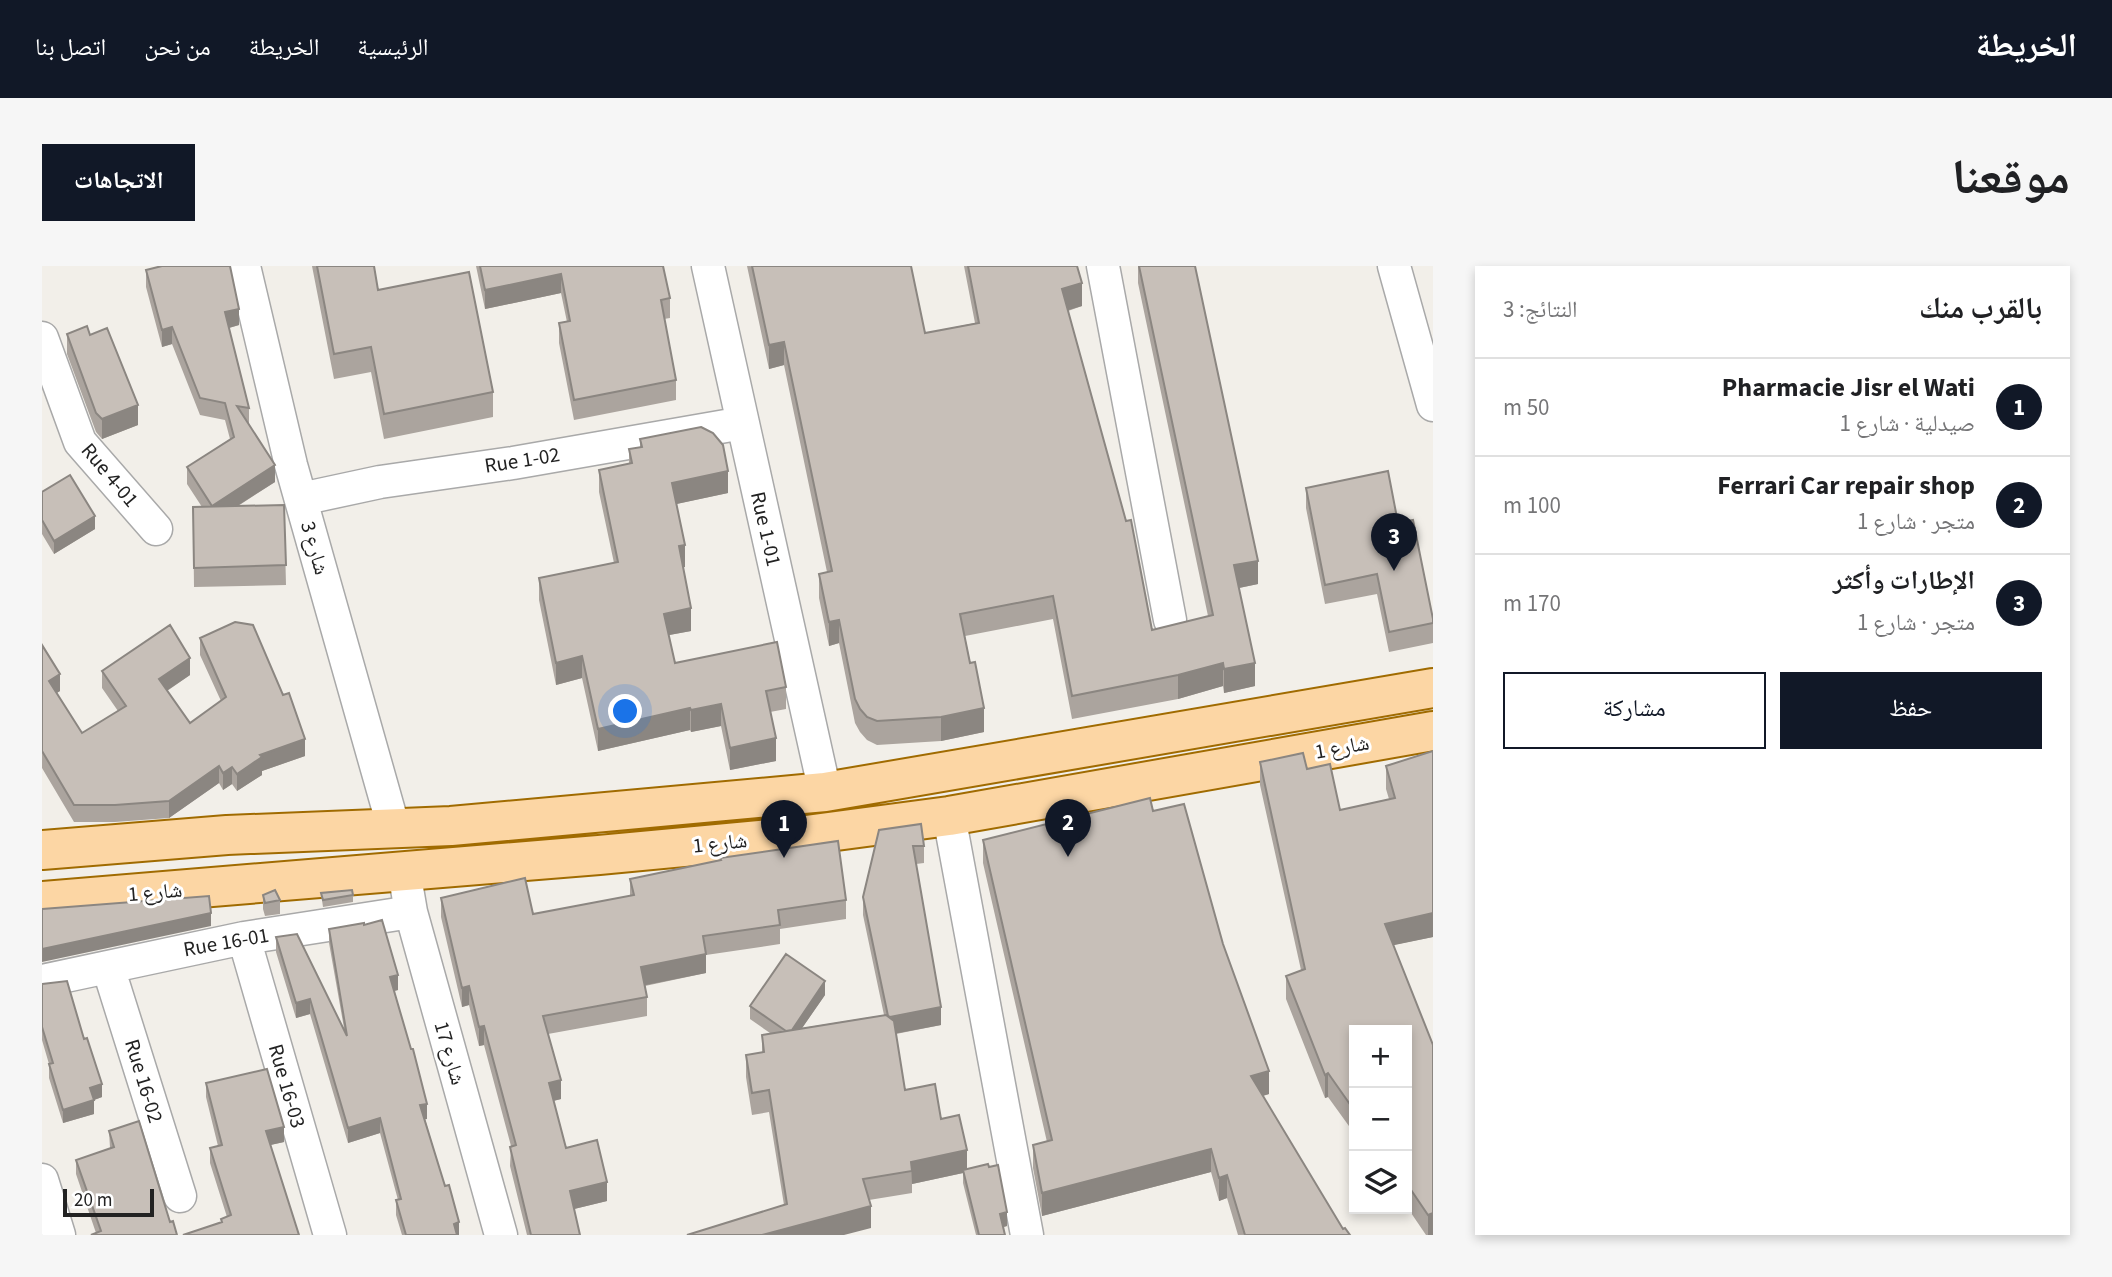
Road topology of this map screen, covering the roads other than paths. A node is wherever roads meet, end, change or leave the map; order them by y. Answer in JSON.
{"nodes":[{"id":1,"x":244,"y":266,"type":"edge"},
{"id":2,"x":708,"y":266,"type":"edge"},
{"id":3,"x":1103,"y":266,"type":"edge"},
{"id":4,"x":1394,"y":266,"type":"edge"},
{"id":5,"x":42,"y":338,"type":"edge"},
{"id":6,"x":1433,"y":405,"type":"edge"},
{"id":7,"x":743,"y":423,"type":"junction"},
{"id":8,"x":301,"y":499,"type":"junction"},
{"id":9,"x":156,"y":529,"type":"dead end"},
{"id":10,"x":1170,"y":620,"type":"dead end"},
{"id":11,"x":1433,"y":688,"type":"edge"},
{"id":12,"x":1433,"y":731,"type":"edge"},
{"id":13,"x":825,"y":792,"type":"junction"},
{"id":14,"x":949,"y":816,"type":"junction"},
{"id":15,"x":394,"y":829,"type":"junction"},
{"id":16,"x":42,"y":850,"type":"edge"},
{"id":17,"x":404,"y":871,"type":"junction"},
{"id":18,"x":42,"y":901,"type":"edge"},
{"id":19,"x":411,"y":912,"type":"junction"},
{"id":20,"x":244,"y":938,"type":"junction"},
{"id":21,"x":108,"y":967,"type":"junction"},
{"id":22,"x":42,"y":981,"type":"edge"},
{"id":23,"x":42,"y":1180,"type":"edge"},
{"id":24,"x":180,"y":1196,"type":"dead end"},
{"id":25,"x":60,"y":1235,"type":"edge"},
{"id":26,"x":330,"y":1235,"type":"edge"},
{"id":27,"x":501,"y":1235,"type":"edge"},
{"id":28,"x":1027,"y":1235,"type":"edge"}],
"edges":[{"from":1,"to":8,"type":"street","name":"شارع 3"},
{"from":2,"to":7,"type":"street","name":"Rue 1-01"},
{"from":3,"to":10,"type":"street"},
{"from":4,"to":6,"type":"street"},
{"from":5,"to":9,"type":"street","name":"Rue 4-01"},
{"from":7,"to":8,"type":"street","name":"Rue 1-02"},
{"from":7,"to":13,"type":"street","name":"Rue 1-01"},
{"from":8,"to":15,"type":"street","name":"شارع 3"},
{"from":11,"to":13,"type":"main road","name":"شارع 1"},
{"from":12,"to":14,"type":"main road","name":"شارع 1"},
{"from":13,"to":15,"type":"main road","name":"شارع 1"},
{"from":14,"to":17,"type":"main road","name":"شارع 1"},
{"from":14,"to":28,"type":"street"},
{"from":15,"to":16,"type":"main road","name":"شارع 1"},
{"from":17,"to":18,"type":"main road","name":"شارع 1"},
{"from":17,"to":19,"type":"street","name":"شارع 17"},
{"from":19,"to":20,"type":"street","name":"Rue 16-01"},
{"from":19,"to":27,"type":"street","name":"شارع 17"},
{"from":20,"to":21,"type":"street","name":"Rue 16-01"},
{"from":20,"to":26,"type":"street","name":"Rue 16-03"},
{"from":21,"to":22,"type":"street","name":"Rue 16-01"},
{"from":21,"to":24,"type":"street","name":"Rue 16-02"},
{"from":23,"to":25,"type":"street"}]}
